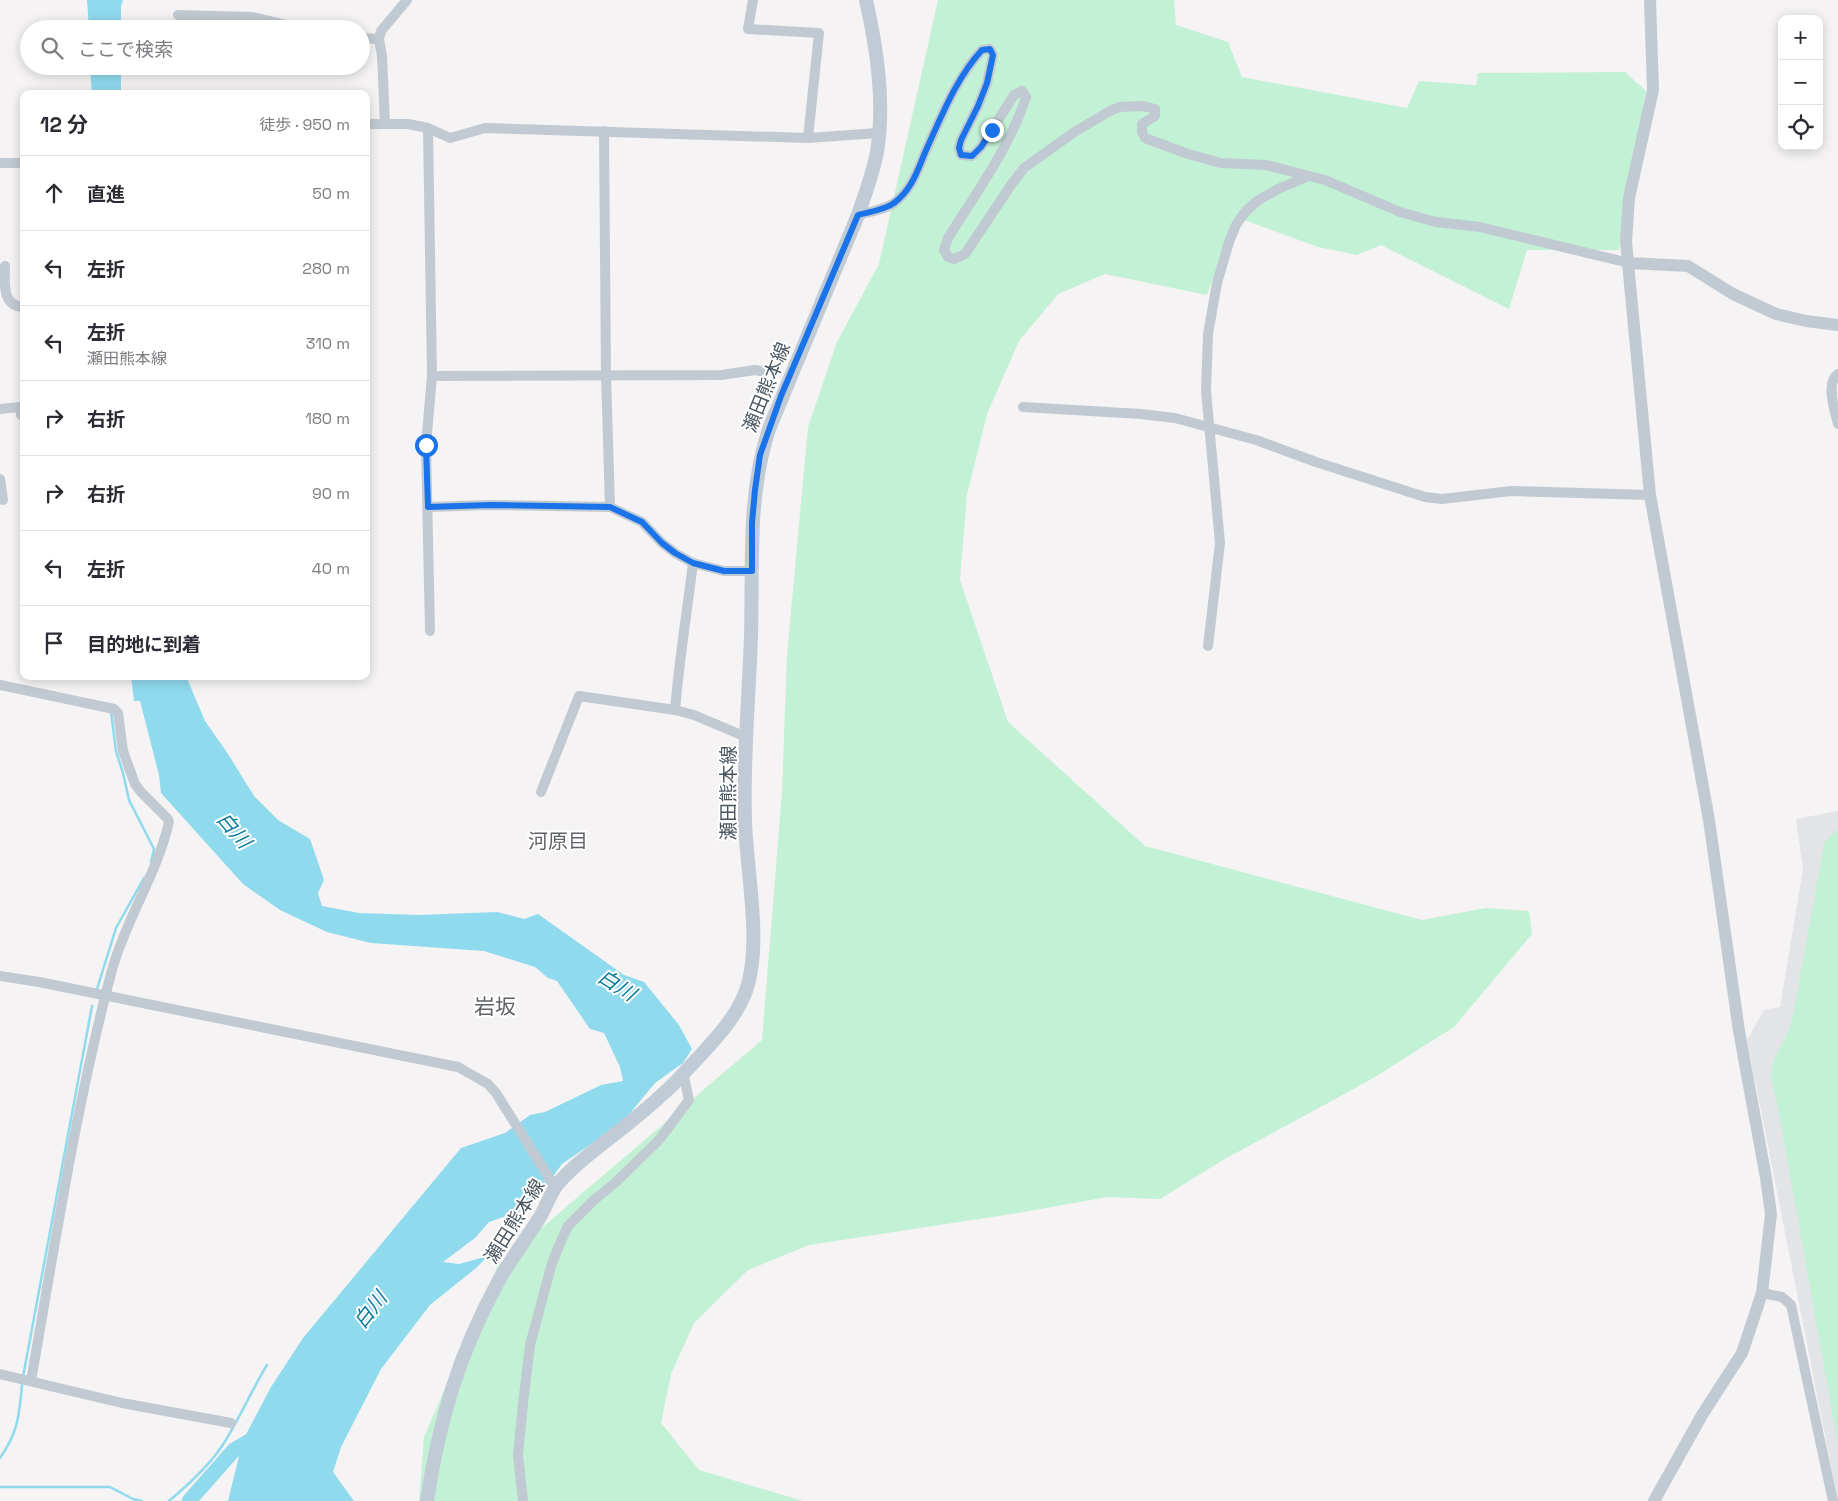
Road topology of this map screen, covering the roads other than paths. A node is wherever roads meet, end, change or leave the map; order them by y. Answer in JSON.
{"nodes":[{"id":1,"x":407,"y":0,"type":"edge"},
{"id":2,"x":753,"y":0,"type":"edge"},
{"id":3,"x":866,"y":0,"type":"edge"},
{"id":4,"x":1650,"y":0,"type":"edge"},
{"id":5,"x":178,"y":15,"type":"dead end"},
{"id":6,"x":265,"y":20,"type":"edge"},
{"id":7,"x":370,"y":38,"type":"edge"},
{"id":8,"x":379,"y":39,"type":"junction"},
{"id":9,"x":370,"y":124,"type":"edge"},
{"id":10,"x":386,"y":124,"type":"junction"},
{"id":11,"x":428,"y":128,"type":"junction"},
{"id":12,"x":604,"y":131,"type":"junction"},
{"id":13,"x":878,"y":133,"type":"junction"},
{"id":14,"x":808,"y":138,"type":"junction"},
{"id":15,"x":0,"y":163,"type":"edge"},
{"id":16,"x":20,"y":163,"type":"edge"},
{"id":17,"x":1309,"y":176,"type":"junction"},
{"id":18,"x":858,"y":215,"type":"junction"},
{"id":19,"x":1629,"y":263,"type":"junction"},
{"id":20,"x":6,"y":266,"type":"dead end"},
{"id":21,"x":20,"y":307,"type":"edge"},
{"id":22,"x":1838,"y":326,"type":"edge"},
{"id":23,"x":761,"y":372,"type":"dead end"},
{"id":24,"x":1838,"y":374,"type":"edge"},
{"id":25,"x":606,"y":375,"type":"junction"},
{"id":26,"x":432,"y":376,"type":"junction"},
{"id":27,"x":20,"y":406,"type":"edge"},
{"id":28,"x":1023,"y":407,"type":"dead end"},
{"id":29,"x":0,"y":409,"type":"edge"},
{"id":30,"x":1838,"y":424,"type":"edge"},
{"id":31,"x":1208,"y":426,"type":"junction"},
{"id":32,"x":0,"y":478,"type":"edge"},
{"id":33,"x":1650,"y":495,"type":"junction"},
{"id":34,"x":3,"y":500,"type":"dead end"},
{"id":35,"x":428,"y":507,"type":"junction"},
{"id":36,"x":610,"y":507,"type":"junction"},
{"id":37,"x":693,"y":563,"type":"junction"},
{"id":38,"x":752,"y":571,"type":"junction"},
{"id":39,"x":430,"y":631,"type":"dead end"},
{"id":40,"x":1208,"y":646,"type":"dead end"},
{"id":41,"x":0,"y":686,"type":"edge"},
{"id":42,"x":675,"y":710,"type":"junction"},
{"id":43,"x":746,"y":738,"type":"junction"},
{"id":44,"x":541,"y":792,"type":"dead end"},
{"id":45,"x":0,"y":976,"type":"edge"},
{"id":46,"x":105,"y":996,"type":"junction"},
{"id":47,"x":684,"y":1072,"type":"junction"},
{"id":48,"x":553,"y":1184,"type":"junction"},
{"id":49,"x":1762,"y":1293,"type":"junction"},
{"id":50,"x":0,"y":1374,"type":"edge"},
{"id":51,"x":30,"y":1381,"type":"junction"},
{"id":52,"x":231,"y":1423,"type":"dead end"},
{"id":53,"x":427,"y":1501,"type":"edge"},
{"id":54,"x":523,"y":1501,"type":"edge"},
{"id":55,"x":1654,"y":1501,"type":"edge"},
{"id":56,"x":1833,"y":1501,"type":"edge"}],
"edges":[{"from":1,"to":8,"type":"street"},
{"from":2,"to":14,"type":"street"},
{"from":3,"to":13,"type":"main road","name":"瀬田熊本線"},
{"from":4,"to":19,"type":"street"},
{"from":5,"to":6,"type":"street"},
{"from":7,"to":8,"type":"street"},
{"from":8,"to":10,"type":"street"},
{"from":9,"to":10,"type":"street"},
{"from":10,"to":11,"type":"street"},
{"from":11,"to":12,"type":"street"},
{"from":11,"to":26,"type":"street"},
{"from":12,"to":14,"type":"street"},
{"from":12,"to":25,"type":"street"},
{"from":13,"to":14,"type":"street"},
{"from":13,"to":18,"type":"main road","name":"瀬田熊本線"},
{"from":15,"to":16,"type":"street"},
{"from":17,"to":18,"type":"street"},
{"from":17,"to":19,"type":"street"},
{"from":17,"to":31,"type":"street"},
{"from":18,"to":38,"type":"main road","name":"瀬田熊本線"},
{"from":19,"to":22,"type":"street"},
{"from":19,"to":33,"type":"street"},
{"from":20,"to":21,"type":"street"},
{"from":23,"to":25,"type":"street"},
{"from":24,"to":30,"type":"street"},
{"from":25,"to":26,"type":"street"},
{"from":25,"to":36,"type":"street"},
{"from":26,"to":35,"type":"street"},
{"from":27,"to":29,"type":"street"},
{"from":28,"to":31,"type":"street"},
{"from":31,"to":33,"type":"street"},
{"from":31,"to":40,"type":"street"},
{"from":32,"to":34,"type":"street"},
{"from":33,"to":49,"type":"street"},
{"from":35,"to":36,"type":"street"},
{"from":35,"to":39,"type":"street"},
{"from":36,"to":37,"type":"street"},
{"from":37,"to":38,"type":"street"},
{"from":37,"to":42,"type":"street"},
{"from":38,"to":43,"type":"main road","name":"瀬田熊本線"},
{"from":41,"to":46,"type":"street"},
{"from":42,"to":43,"type":"street"},
{"from":42,"to":44,"type":"street"},
{"from":43,"to":47,"type":"main road","name":"瀬田熊本線"},
{"from":45,"to":46,"type":"street"},
{"from":46,"to":48,"type":"street"},
{"from":46,"to":51,"type":"street"},
{"from":47,"to":48,"type":"main road","name":"瀬田熊本線"},
{"from":47,"to":54,"type":"street"},
{"from":48,"to":53,"type":"main road","name":"瀬田熊本線"},
{"from":49,"to":55,"type":"street"},
{"from":49,"to":56,"type":"street"},
{"from":50,"to":51,"type":"street"},
{"from":51,"to":52,"type":"street"}]}
